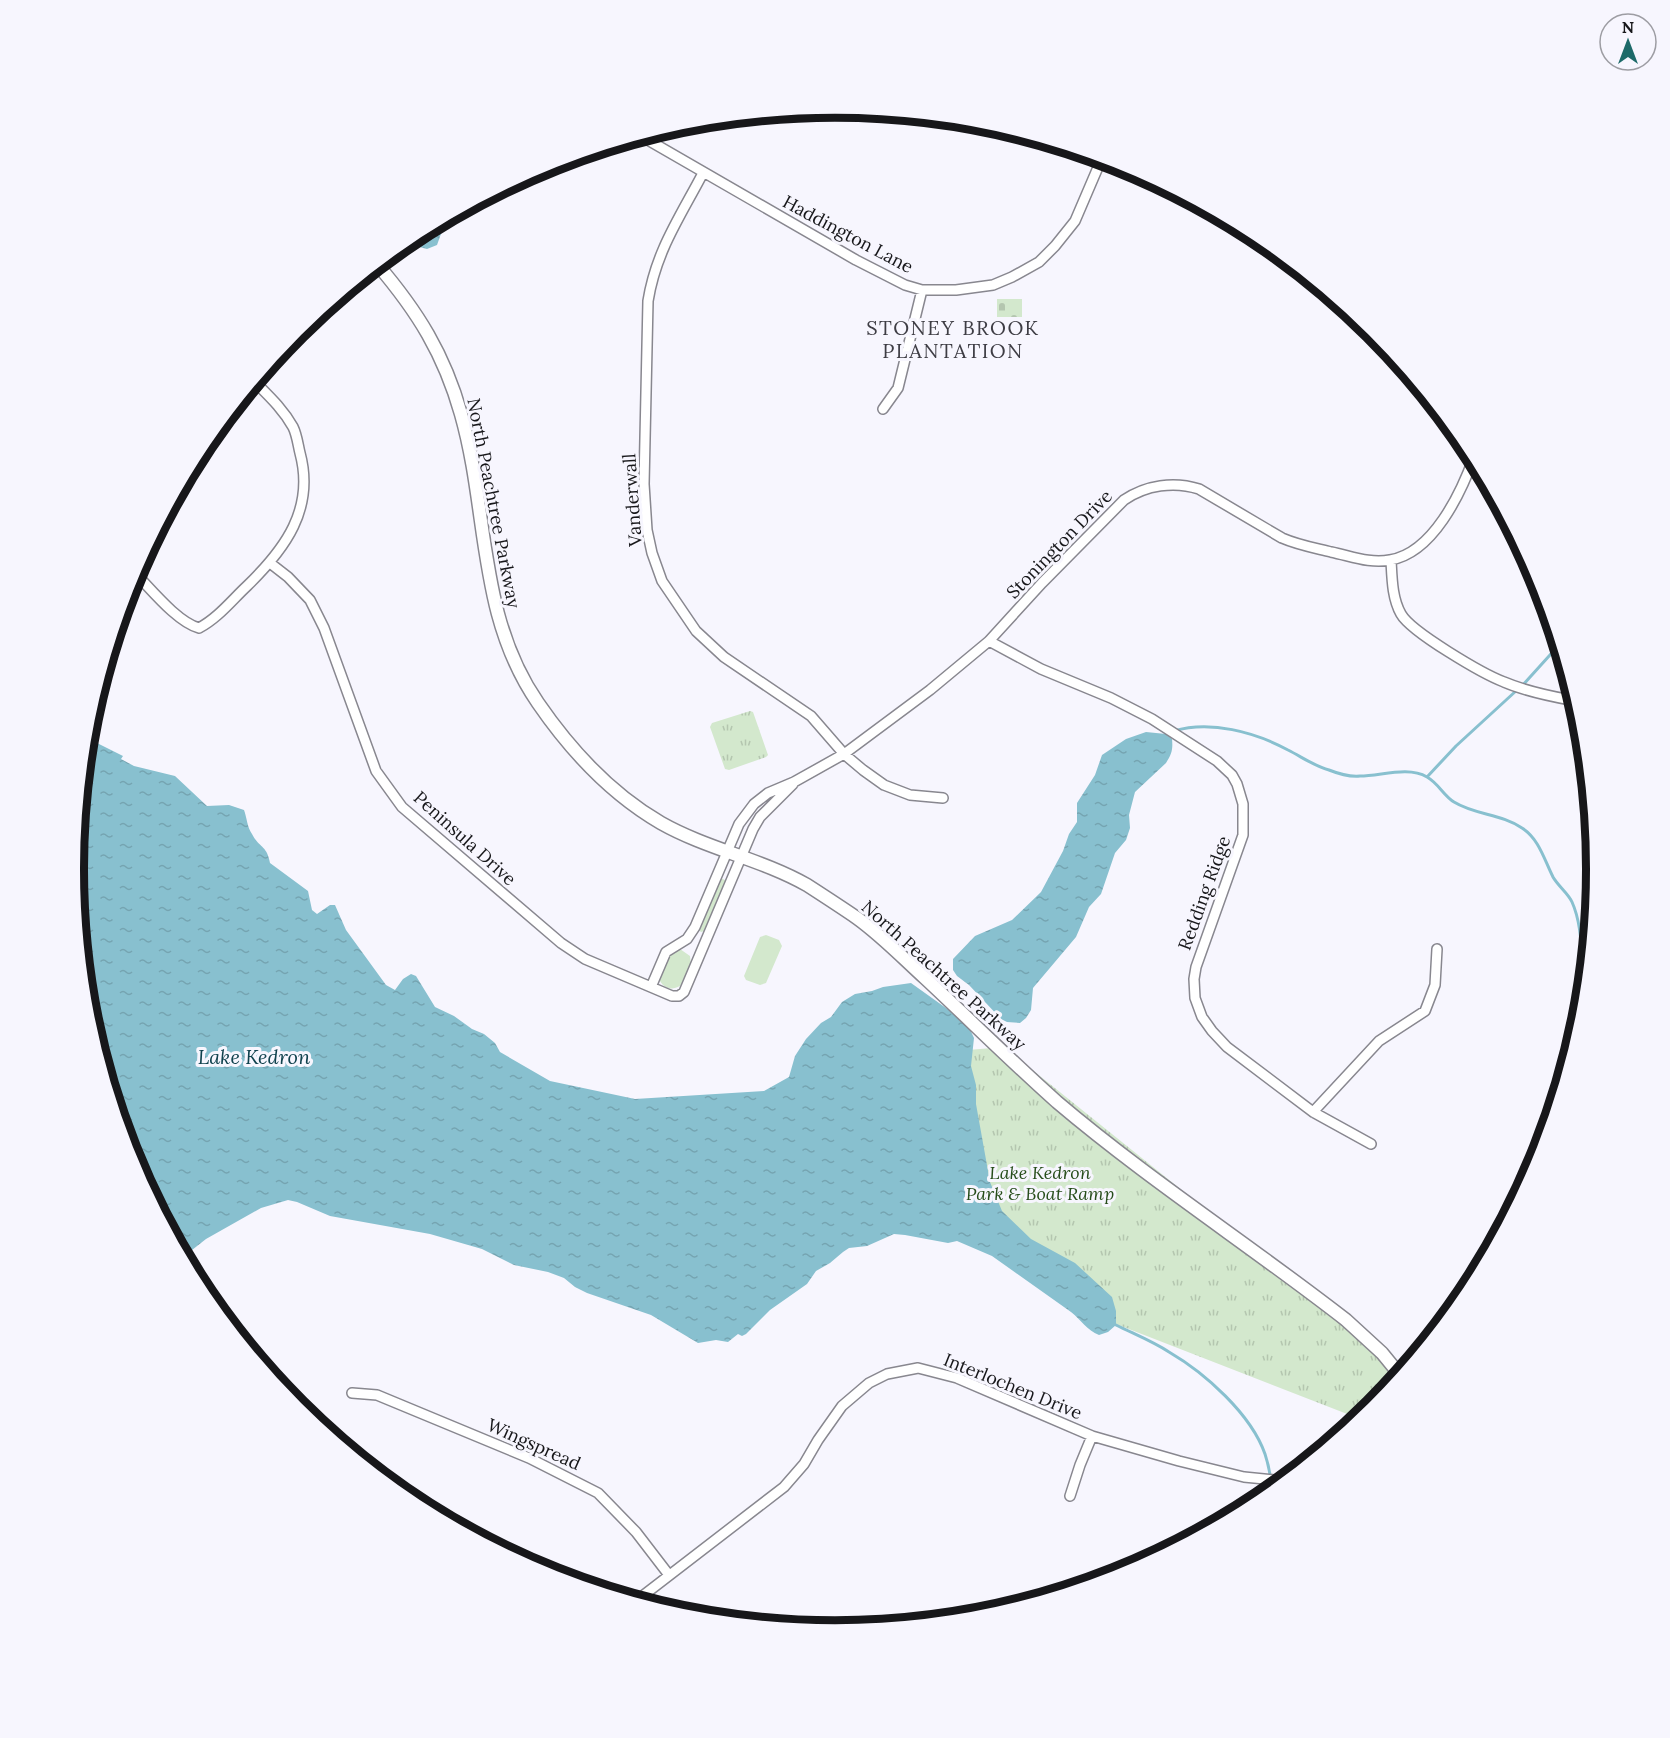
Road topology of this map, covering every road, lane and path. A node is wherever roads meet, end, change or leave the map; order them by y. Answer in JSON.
{"nodes":[{"id":1,"x":650,"y":142,"type":"edge"},
{"id":2,"x":1098,"y":166,"type":"edge"},
{"id":3,"x":703,"y":173,"type":"junction"},
{"id":4,"x":382,"y":270,"type":"edge"},
{"id":5,"x":922,"y":290,"type":"junction"},
{"id":6,"x":260,"y":387,"type":"edge"},
{"id":7,"x":884,"y":409,"type":"dead end"},
{"id":8,"x":1470,"y":470,"type":"edge"},
{"id":9,"x":1391,"y":560,"type":"junction"},
{"id":10,"x":270,"y":563,"type":"junction"},
{"id":11,"x":142,"y":580,"type":"edge"},
{"id":12,"x":989,"y":641,"type":"junction"},
{"id":13,"x":1566,"y":699,"type":"edge"},
{"id":14,"x":844,"y":754,"type":"junction"},
{"id":15,"x":794,"y":782,"type":"junction"},
{"id":16,"x":943,"y":798,"type":"dead end"},
{"id":17,"x":726,"y":852,"type":"junction"},
{"id":18,"x":743,"y":858,"type":"junction"},
{"id":19,"x":689,"y":936,"type":"junction"},
{"id":20,"x":705,"y":943,"type":"junction"},
{"id":21,"x":1437,"y":949,"type":"dead end"},
{"id":22,"x":651,"y":987,"type":"junction"},
{"id":23,"x":1313,"y":1112,"type":"junction"},
{"id":24,"x":1371,"y":1144,"type":"dead end"},
{"id":25,"x":1395,"y":1369,"type":"edge"},
{"id":26,"x":352,"y":1393,"type":"dead end"},
{"id":27,"x":1092,"y":1436,"type":"junction"},
{"id":28,"x":1271,"y":1480,"type":"edge"},
{"id":29,"x":1070,"y":1496,"type":"dead end"},
{"id":30,"x":669,"y":1575,"type":"junction"},
{"id":31,"x":643,"y":1595,"type":"edge"}],
"edges":[{"from":1,"to":3,"type":"street","name":"Haddington Lane"},
{"from":2,"to":5,"type":"street","name":"Haddington Lane"},
{"from":3,"to":5,"type":"street","name":"Haddington Lane"},
{"from":3,"to":14,"type":"street","name":"Vanderwall"},
{"from":4,"to":17,"type":"street","name":"North Peachtree Parkway"},
{"from":5,"to":7,"type":"street"},
{"from":6,"to":10,"type":"street"},
{"from":8,"to":9,"type":"street","name":"Stonington Drive"},
{"from":9,"to":12,"type":"street","name":"Stonington Drive"},
{"from":9,"to":13,"type":"street"},
{"from":10,"to":11,"type":"street"},
{"from":10,"to":22,"type":"street","name":"Peninsula Drive"},
{"from":12,"to":14,"type":"street","name":"Stonington Drive"},
{"from":12,"to":23,"type":"street","name":"Redding Ridge"},
{"from":14,"to":15,"type":"street","name":"Stonington Drive"},
{"from":14,"to":16,"type":"street","name":"Vanderwall"},
{"from":15,"to":17,"type":"street","name":"Stonington Drive"},
{"from":15,"to":18,"type":"street","name":"Stonington Drive"},
{"from":17,"to":18,"type":"street","name":"North Peachtree Parkway"},
{"from":17,"to":19,"type":"street"},
{"from":18,"to":20,"type":"street","name":"Peninsula Drive"},
{"from":18,"to":25,"type":"street","name":"North Peachtree Parkway"},
{"from":19,"to":20,"type":"street"},
{"from":19,"to":22,"type":"street"},
{"from":20,"to":22,"type":"street","name":"Peninsula Drive"},
{"from":21,"to":23,"type":"street"},
{"from":23,"to":24,"type":"street","name":"Redding Ridge"},
{"from":26,"to":30,"type":"street","name":"Wingspread"},
{"from":27,"to":28,"type":"street","name":"Interlochen Drive"},
{"from":27,"to":29,"type":"street"},
{"from":27,"to":30,"type":"street","name":"Interlochen Drive"},
{"from":30,"to":31,"type":"street","name":"Interlochen Drive"}]}
